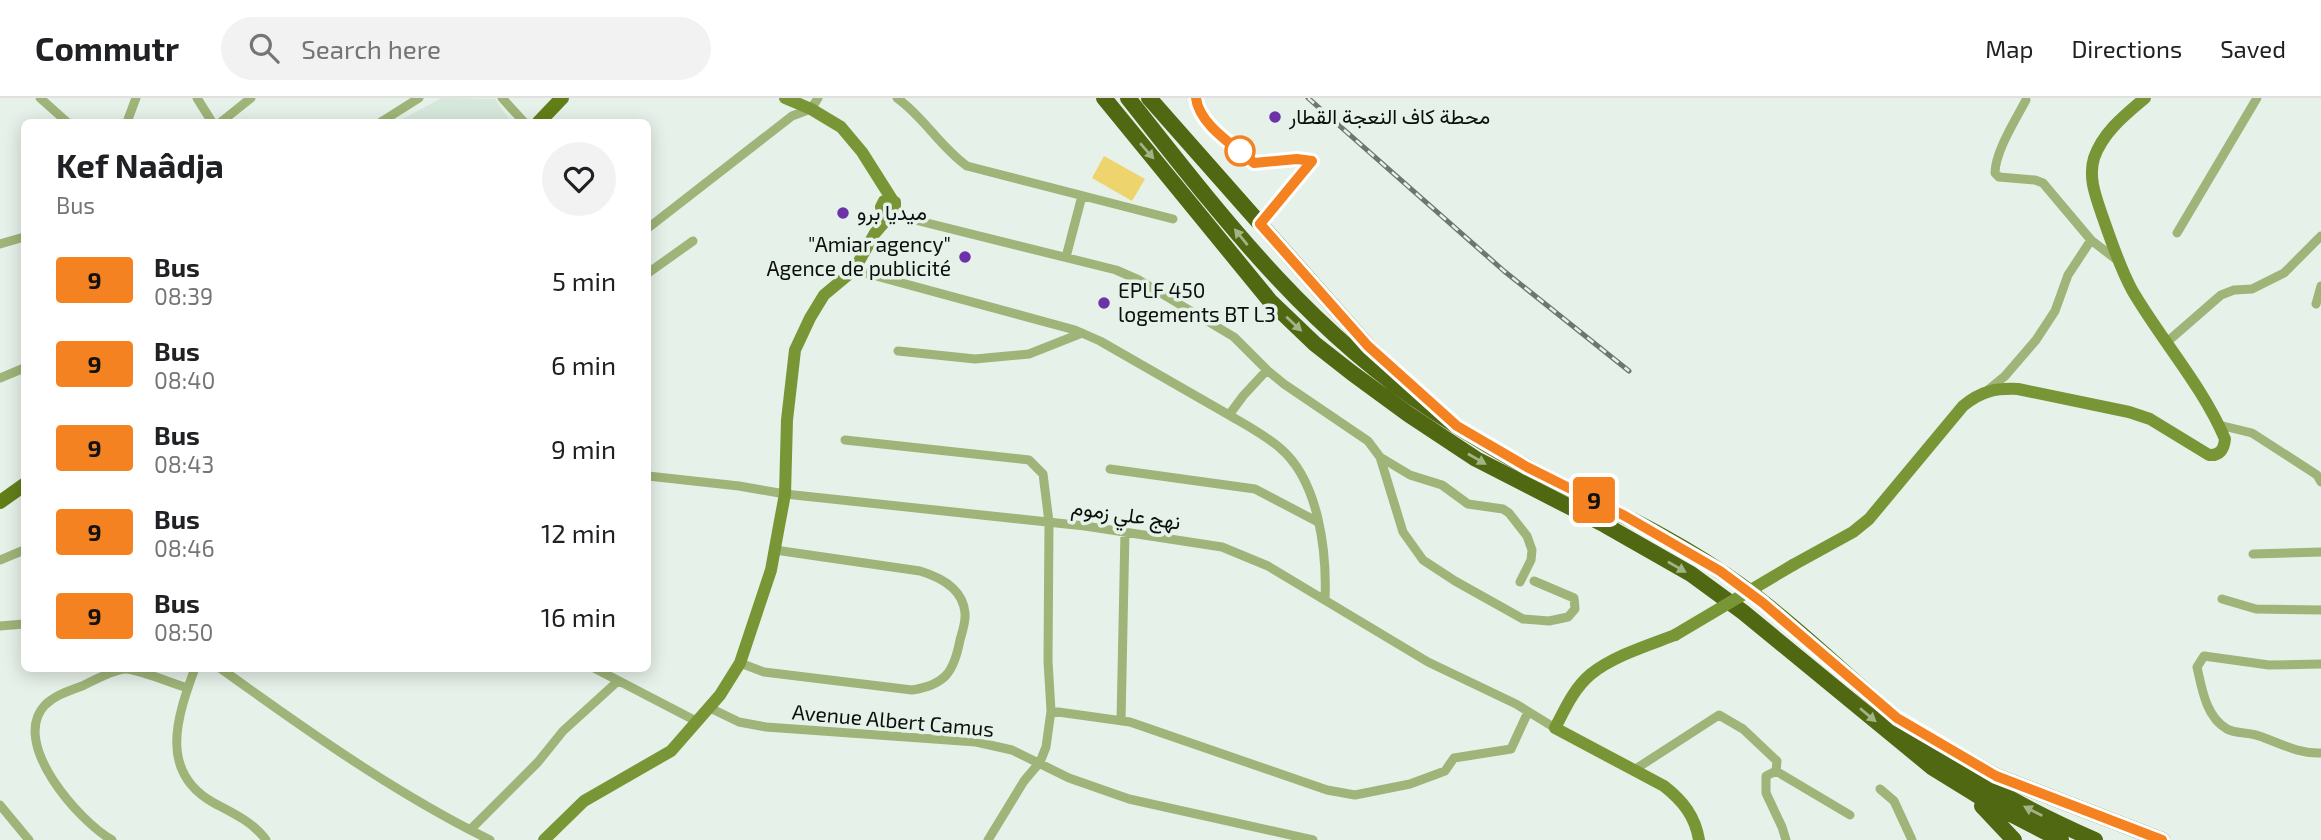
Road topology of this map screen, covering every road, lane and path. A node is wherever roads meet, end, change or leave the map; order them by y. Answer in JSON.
{"nodes":[{"id":1,"x":40,"y":98,"type":"edge"},
{"id":2,"x":136,"y":98,"type":"edge"},
{"id":3,"x":197,"y":98,"type":"edge"},
{"id":4,"x":251,"y":98,"type":"edge"},
{"id":5,"x":419,"y":98,"type":"edge"},
{"id":6,"x":502,"y":98,"type":"edge"},
{"id":7,"x":562,"y":98,"type":"edge"},
{"id":8,"x":897,"y":98,"type":"edge"},
{"id":9,"x":1104,"y":98,"type":"edge"},
{"id":10,"x":1128,"y":98,"type":"edge"},
{"id":11,"x":1149,"y":98,"type":"edge"},
{"id":12,"x":2145,"y":98,"type":"edge"},
{"id":13,"x":2257,"y":98,"type":"edge"},
{"id":14,"x":790,"y":100,"type":"edge"},
{"id":15,"x":2026,"y":100,"type":"dead end"},
{"id":16,"x":815,"y":103,"type":"edge"},
{"id":17,"x":64,"y":119,"type":"edge"},
{"id":18,"x":128,"y":119,"type":"edge"},
{"id":19,"x":210,"y":119,"type":"edge"},
{"id":20,"x":225,"y":119,"type":"edge"},
{"id":21,"x":386,"y":119,"type":"edge"},
{"id":22,"x":521,"y":119,"type":"edge"},
{"id":23,"x":542,"y":119,"type":"edge"},
{"id":24,"x":1082,"y":196,"type":"junction"},
{"id":25,"x":889,"y":208,"type":"junction"},
{"id":26,"x":1173,"y":219,"type":"dead end"},
{"id":27,"x":651,"y":226,"type":"edge"},
{"id":28,"x":2176,"y":233,"type":"dead end"},
{"id":29,"x":2321,"y":236,"type":"edge"},
{"id":30,"x":21,"y":238,"type":"edge"},
{"id":31,"x":693,"y":240,"type":"dead end"},
{"id":32,"x":2091,"y":240,"type":"junction"},
{"id":33,"x":0,"y":244,"type":"edge"},
{"id":34,"x":1066,"y":257,"type":"junction"},
{"id":35,"x":2118,"y":261,"type":"junction"},
{"id":36,"x":854,"y":270,"type":"junction"},
{"id":37,"x":651,"y":271,"type":"edge"},
{"id":38,"x":2321,"y":286,"type":"edge"},
{"id":39,"x":2316,"y":304,"type":"dead end"},
{"id":40,"x":1082,"y":333,"type":"junction"},
{"id":41,"x":2167,"y":342,"type":"junction"},
{"id":42,"x":898,"y":351,"type":"dead end"},
{"id":43,"x":21,"y":369,"type":"edge"},
{"id":44,"x":1267,"y":370,"type":"junction"},
{"id":45,"x":0,"y":378,"type":"edge"},
{"id":46,"x":1988,"y":390,"type":"junction"},
{"id":47,"x":1229,"y":415,"type":"junction"},
{"id":48,"x":2219,"y":425,"type":"junction"},
{"id":49,"x":1457,"y":426,"type":"junction"},
{"id":50,"x":845,"y":440,"type":"dead end"},
{"id":51,"x":1380,"y":457,"type":"junction"},
{"id":52,"x":1110,"y":469,"type":"dead end"},
{"id":53,"x":651,"y":476,"type":"edge"},
{"id":54,"x":2321,"y":482,"type":"edge"},
{"id":55,"x":21,"y":487,"type":"edge"},
{"id":56,"x":785,"y":494,"type":"junction"},
{"id":57,"x":0,"y":502,"type":"edge"},
{"id":58,"x":1049,"y":522,"type":"junction"},
{"id":59,"x":1318,"y":522,"type":"junction"},
{"id":60,"x":1125,"y":531,"type":"junction"},
{"id":61,"x":775,"y":550,"type":"junction"},
{"id":62,"x":21,"y":551,"type":"edge"},
{"id":63,"x":2321,"y":552,"type":"edge"},
{"id":64,"x":2253,"y":554,"type":"dead end"},
{"id":65,"x":0,"y":560,"type":"edge"},
{"id":66,"x":1520,"y":582,"type":"dead end"},
{"id":67,"x":1534,"y":582,"type":"dead end"},
{"id":68,"x":2222,"y":599,"type":"dead end"},
{"id":69,"x":1325,"y":600,"type":"junction"},
{"id":70,"x":2321,"y":610,"type":"edge"},
{"id":71,"x":21,"y":624,"type":"edge"},
{"id":72,"x":0,"y":626,"type":"edge"},
{"id":73,"x":740,"y":663,"type":"junction"},
{"id":74,"x":2321,"y":664,"type":"edge"},
{"id":75,"x":115,"y":672,"type":"edge"},
{"id":76,"x":138,"y":672,"type":"edge"},
{"id":77,"x":194,"y":672,"type":"edge"},
{"id":78,"x":226,"y":672,"type":"edge"},
{"id":79,"x":601,"y":672,"type":"edge"},
{"id":80,"x":618,"y":681,"type":"junction"},
{"id":81,"x":188,"y":688,"type":"junction"},
{"id":82,"x":710,"y":708,"type":"junction"},
{"id":83,"x":1051,"y":711,"type":"junction"},
{"id":84,"x":1528,"y":712,"type":"junction"},
{"id":85,"x":1897,"y":718,"type":"junction"},
{"id":86,"x":1121,"y":721,"type":"junction"},
{"id":87,"x":698,"y":722,"type":"junction"},
{"id":88,"x":1555,"y":728,"type":"junction"},
{"id":89,"x":2321,"y":753,"type":"edge"},
{"id":90,"x":1040,"y":762,"type":"junction"},
{"id":91,"x":1634,"y":770,"type":"junction"},
{"id":92,"x":1776,"y":771,"type":"junction"},
{"id":93,"x":1951,"y":780,"type":"junction"},
{"id":94,"x":1881,"y":789,"type":"dead end"},
{"id":95,"x":0,"y":805,"type":"edge"},
{"id":96,"x":1850,"y":815,"type":"dead end"},
{"id":97,"x":470,"y":830,"type":"junction"},
{"id":98,"x":29,"y":840,"type":"edge"},
{"id":99,"x":112,"y":840,"type":"edge"},
{"id":100,"x":266,"y":840,"type":"edge"},
{"id":101,"x":490,"y":840,"type":"edge"},
{"id":102,"x":544,"y":840,"type":"edge"},
{"id":103,"x":988,"y":840,"type":"edge"},
{"id":104,"x":1313,"y":840,"type":"edge"},
{"id":105,"x":1699,"y":840,"type":"edge"},
{"id":106,"x":1786,"y":840,"type":"edge"},
{"id":107,"x":1912,"y":840,"type":"edge"},
{"id":108,"x":2014,"y":840,"type":"edge"},
{"id":109,"x":2061,"y":840,"type":"edge"},
{"id":110,"x":2095,"y":840,"type":"edge"},
{"id":111,"x":2162,"y":840,"type":"edge"}],
"edges":[{"from":1,"to":17,"type":"street"},
{"from":2,"to":18,"type":"street"},
{"from":3,"to":19,"type":"street"},
{"from":4,"to":20,"type":"street"},
{"from":5,"to":21,"type":"street"},
{"from":6,"to":22,"type":"street"},
{"from":7,"to":23,"type":"main road"},
{"from":8,"to":24,"type":"street"},
{"from":9,"to":93,"type":"highway","one_way":true},
{"from":49,"to":10,"type":"highway","one_way":true},
{"from":11,"to":49,"type":"highway"},
{"from":12,"to":35,"type":"main road"},
{"from":13,"to":28,"type":"street"},
{"from":14,"to":16,"type":"main road"},
{"from":15,"to":32,"type":"street"},
{"from":16,"to":25,"type":"main road"},
{"from":16,"to":27,"type":"street"},
{"from":24,"to":26,"type":"street"},
{"from":24,"to":34,"type":"street"},
{"from":25,"to":34,"type":"street"},
{"from":25,"to":36,"type":"main road"},
{"from":29,"to":41,"type":"street"},
{"from":30,"to":33,"type":"street"},
{"from":31,"to":37,"type":"street"},
{"from":32,"to":35,"type":"street"},
{"from":32,"to":46,"type":"street"},
{"from":34,"to":44,"type":"street"},
{"from":35,"to":41,"type":"main road"},
{"from":36,"to":40,"type":"street"},
{"from":36,"to":56,"type":"main road"},
{"from":38,"to":39,"type":"street"},
{"from":40,"to":42,"type":"street"},
{"from":40,"to":47,"type":"street"},
{"from":41,"to":48,"type":"main road"},
{"from":43,"to":45,"type":"street"},
{"from":44,"to":47,"type":"street"},
{"from":44,"to":51,"type":"street"},
{"from":46,"to":48,"type":"main road"},
{"from":46,"to":88,"type":"main road","bridge":true},
{"from":47,"to":59,"type":"street"},
{"from":48,"to":54,"type":"street"},
{"from":49,"to":85,"type":"highway"},
{"from":50,"to":58,"type":"street"},
{"from":51,"to":66,"type":"street"},
{"from":51,"to":67,"type":"street"},
{"from":52,"to":59,"type":"street"},
{"from":53,"to":56,"type":"street","name":"نهج علي زموم"},
{"from":55,"to":57,"type":"main road"},
{"from":56,"to":58,"type":"street","name":"نهج علي زموم"},
{"from":56,"to":61,"type":"main road"},
{"from":58,"to":60,"type":"street","name":"نهج علي زموم"},
{"from":58,"to":83,"type":"street"},
{"from":59,"to":69,"type":"street"},
{"from":60,"to":69,"type":"street","name":"نهج علي زموم"},
{"from":60,"to":86,"type":"street"},
{"from":61,"to":73,"type":"main road"},
{"from":61,"to":73,"type":"street"},
{"from":62,"to":65,"type":"street"},
{"from":63,"to":64,"type":"street"},
{"from":68,"to":70,"type":"street"},
{"from":69,"to":84,"type":"street","name":"نهج علي زموم"},
{"from":71,"to":72,"type":"street"},
{"from":73,"to":82,"type":"main road"},
{"from":74,"to":89,"type":"street"},
{"from":75,"to":99,"type":"street"},
{"from":76,"to":81,"type":"street"},
{"from":77,"to":81,"type":"street"},
{"from":78,"to":97,"type":"street"},
{"from":79,"to":80,"type":"street"},
{"from":80,"to":87,"type":"street"},
{"from":80,"to":97,"type":"street"},
{"from":81,"to":100,"type":"street"},
{"from":82,"to":87,"type":"main road"},
{"from":82,"to":90,"type":"street","name":"Avenue Albert Camus"},
{"from":83,"to":86,"type":"street"},
{"from":83,"to":90,"type":"street"},
{"from":84,"to":86,"type":"street"},
{"from":84,"to":88,"type":"street","name":"نهج علي زموم"},
{"from":110,"to":85,"type":"highway","one_way":true},
{"from":85,"to":111,"type":"highway"},
{"from":87,"to":102,"type":"main road"},
{"from":88,"to":91,"type":"main road"},
{"from":90,"to":103,"type":"street"},
{"from":90,"to":104,"type":"street","name":"Avenue Albert Camus"},
{"from":91,"to":92,"type":"street"},
{"from":91,"to":105,"type":"main road"},
{"from":92,"to":96,"type":"street"},
{"from":92,"to":106,"type":"street"},
{"from":93,"to":108,"type":"highway"},
{"from":93,"to":109,"type":"highway"},
{"from":94,"to":107,"type":"street"},
{"from":95,"to":98,"type":"street"},
{"from":97,"to":101,"type":"street"}]}
